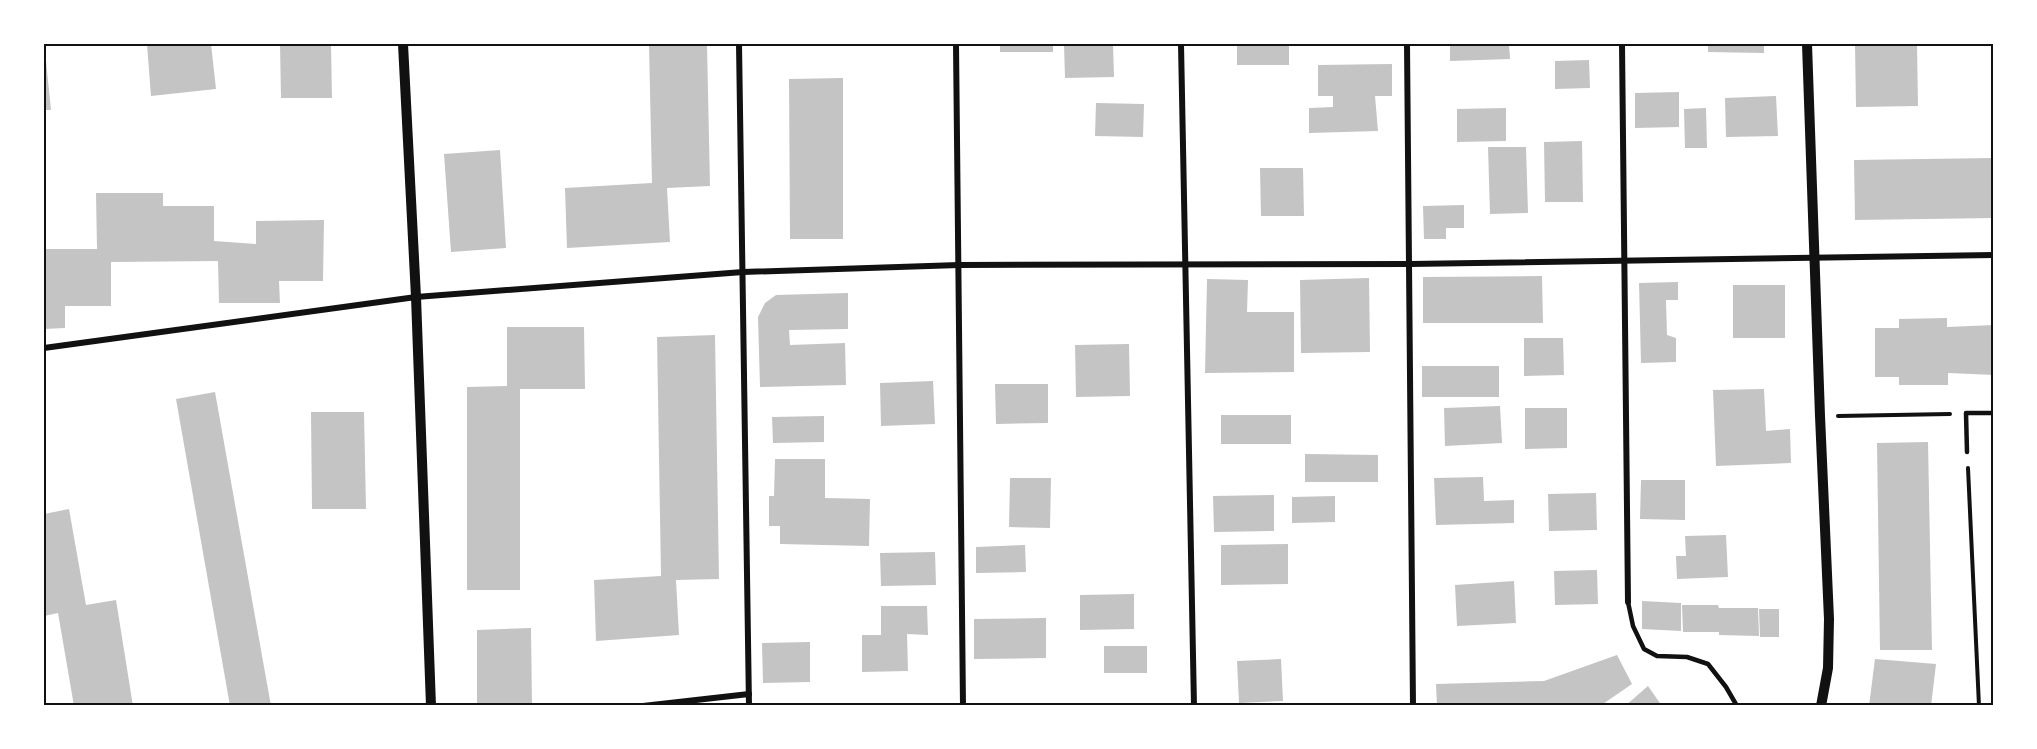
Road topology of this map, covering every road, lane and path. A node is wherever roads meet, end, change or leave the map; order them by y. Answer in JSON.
{"nodes":[{"id":1,"x":403,"y":44,"type":"edge"},
{"id":2,"x":739,"y":44,"type":"edge"},
{"id":3,"x":956,"y":44,"type":"edge"},
{"id":4,"x":1181,"y":44,"type":"edge"},
{"id":5,"x":1407,"y":44,"type":"edge"},
{"id":6,"x":1622,"y":44,"type":"edge"},
{"id":7,"x":1807,"y":44,"type":"edge"},
{"id":8,"x":1994,"y":255,"type":"edge"},
{"id":9,"x":1815,"y":257,"type":"junction"},
{"id":10,"x":1624,"y":261,"type":"junction"},
{"id":11,"x":1410,"y":264,"type":"junction"},
{"id":12,"x":959,"y":265,"type":"junction"},
{"id":13,"x":1187,"y":265,"type":"junction"},
{"id":14,"x":744,"y":272,"type":"junction"},
{"id":15,"x":416,"y":297,"type":"junction"},
{"id":16,"x":44,"y":348,"type":"edge"},
{"id":17,"x":1966,"y":413,"type":"junction"},
{"id":18,"x":1994,"y":413,"type":"edge"},
{"id":19,"x":1820,"y":416,"type":"junction"},
{"id":20,"x":1967,"y":452,"type":"joint"},
{"id":21,"x":1628,"y":602,"type":"joint"},
{"id":22,"x":748,"y":694,"type":"junction"},
{"id":23,"x":431,"y":705,"type":"edge"},
{"id":24,"x":643,"y":705,"type":"edge"},
{"id":25,"x":749,"y":705,"type":"edge"},
{"id":26,"x":963,"y":705,"type":"edge"},
{"id":27,"x":1194,"y":705,"type":"edge"},
{"id":28,"x":1413,"y":705,"type":"edge"},
{"id":29,"x":1737,"y":705,"type":"edge"},
{"id":30,"x":1821,"y":705,"type":"edge"},
{"id":31,"x":1979,"y":705,"type":"edge"}],
"edges":[{"from":1,"to":15,"type":"street"},
{"from":2,"to":14,"type":"street"},
{"from":3,"to":12,"type":"street"},
{"from":4,"to":13,"type":"street"},
{"from":5,"to":11,"type":"street"},
{"from":6,"to":10,"type":"street"},
{"from":7,"to":9,"type":"street"},
{"from":8,"to":9,"type":"street"},
{"from":9,"to":10,"type":"street"},
{"from":9,"to":19,"type":"street"},
{"from":10,"to":11,"type":"street"},
{"from":10,"to":21,"type":"street"},
{"from":11,"to":13,"type":"street"},
{"from":11,"to":28,"type":"street"},
{"from":12,"to":13,"type":"street"},
{"from":12,"to":14,"type":"street"},
{"from":12,"to":26,"type":"street"},
{"from":13,"to":27,"type":"street"},
{"from":14,"to":15,"type":"street"},
{"from":14,"to":22,"type":"street"},
{"from":15,"to":16,"type":"street"},
{"from":15,"to":23,"type":"street"},
{"from":17,"to":18,"type":"lane"},
{"from":17,"to":19,"type":"path"},
{"from":17,"to":20,"type":"lane"},
{"from":19,"to":30,"type":"street"},
{"from":20,"to":31,"type":"path"},
{"from":21,"to":29,"type":"lane"},
{"from":22,"to":24,"type":"street"},
{"from":22,"to":25,"type":"street"}]}
